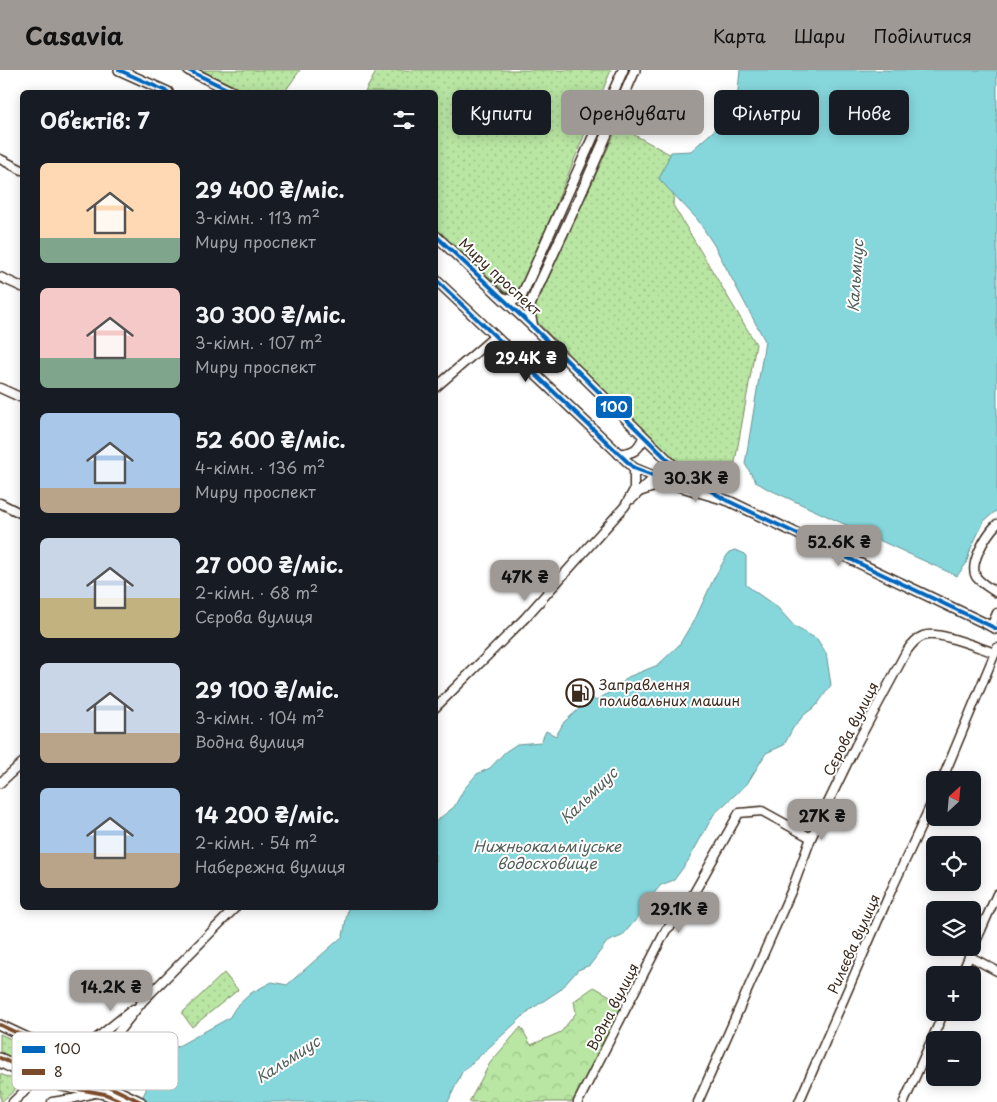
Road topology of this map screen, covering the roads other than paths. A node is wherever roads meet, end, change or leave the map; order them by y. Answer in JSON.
{"nodes":[{"id":1,"x":119,"y":70,"type":"edge"},
{"id":2,"x":188,"y":70,"type":"edge"},
{"id":3,"x":623,"y":70,"type":"edge"},
{"id":4,"x":636,"y":70,"type":"edge"},
{"id":5,"x":164,"y":90,"type":"edge"},
{"id":6,"x":229,"y":90,"type":"edge"},
{"id":7,"x":0,"y":159,"type":"edge"},
{"id":8,"x":20,"y":169,"type":"edge"},
{"id":9,"x":438,"y":238,"type":"edge"},
{"id":10,"x":0,"y":276,"type":"edge"},
{"id":11,"x":438,"y":281,"type":"edge"},
{"id":12,"x":20,"y":287,"type":"edge"},
{"id":13,"x":501,"y":297,"type":"junction"},
{"id":14,"x":533,"y":327,"type":"junction"},
{"id":15,"x":495,"y":336,"type":"junction"},
{"id":16,"x":438,"y":385,"type":"edge"},
{"id":17,"x":0,"y":388,"type":"edge"},
{"id":18,"x":20,"y":397,"type":"edge"},
{"id":19,"x":644,"y":436,"type":"junction"},
{"id":20,"x":619,"y":454,"type":"junction"},
{"id":21,"x":667,"y":459,"type":"junction"},
{"id":22,"x":634,"y":468,"type":"junction"},
{"id":23,"x":655,"y":477,"type":"junction"},
{"id":24,"x":675,"y":485,"type":"junction"},
{"id":25,"x":641,"y":491,"type":"junction"},
{"id":26,"x":726,"y":500,"type":"junction"},
{"id":27,"x":0,"y":503,"type":"edge"},
{"id":28,"x":625,"y":506,"type":"junction"},
{"id":29,"x":20,"y":513,"type":"edge"},
{"id":30,"x":997,"y":524,"type":"edge"},
{"id":31,"x":997,"y":593,"type":"edge"},
{"id":32,"x":997,"y":614,"type":"edge"},
{"id":33,"x":994,"y":628,"type":"edge"},
{"id":34,"x":996,"y":650,"type":"edge"},
{"id":35,"x":438,"y":705,"type":"edge"},
{"id":36,"x":20,"y":765,"type":"edge"},
{"id":37,"x":946,"y":771,"type":"edge"},
{"id":38,"x":0,"y":783,"type":"edge"},
{"id":39,"x":926,"y":815,"type":"edge"},
{"id":40,"x":811,"y":838,"type":"junction"},
{"id":41,"x":997,"y":894,"type":"edge"},
{"id":42,"x":233,"y":910,"type":"edge"},
{"id":43,"x":981,"y":929,"type":"edge"},
{"id":44,"x":969,"y":956,"type":"joint"},
{"id":45,"x":965,"y":966,"type":"edge"},
{"id":46,"x":997,"y":971,"type":"edge"},
{"id":47,"x":142,"y":1002,"type":"junction"},
{"id":48,"x":940,"y":1021,"type":"edge"},
{"id":49,"x":0,"y":1025,"type":"edge"},
{"id":50,"x":16,"y":1032,"type":"edge"},
{"id":51,"x":104,"y":1032,"type":"edge"},
{"id":52,"x":118,"y":1032,"type":"edge"},
{"id":53,"x":0,"y":1058,"type":"edge"},
{"id":54,"x":0,"y":1063,"type":"edge"},
{"id":55,"x":12,"y":1063,"type":"edge"},
{"id":56,"x":12,"y":1069,"type":"edge"},
{"id":57,"x":24,"y":1090,"type":"edge"},
{"id":58,"x":26,"y":1090,"type":"edge"},
{"id":59,"x":77,"y":1090,"type":"edge"},
{"id":60,"x":95,"y":1093,"type":"junction"},
{"id":61,"x":22,"y":1094,"type":"junction"},
{"id":62,"x":119,"y":1097,"type":"edge"},
{"id":63,"x":13,"y":1102,"type":"edge"},
{"id":64,"x":52,"y":1102,"type":"edge"},
{"id":65,"x":141,"y":1102,"type":"edge"},
{"id":66,"x":578,"y":1102,"type":"edge"},
{"id":67,"x":698,"y":1102,"type":"edge"},
{"id":68,"x":799,"y":1102,"type":"edge"},
{"id":69,"x":904,"y":1102,"type":"edge"}],
"edges":[{"from":1,"to":5,"type":"main road"},
{"from":2,"to":6,"type":"main road"},
{"from":3,"to":13,"type":"main road"},
{"from":4,"to":14,"type":"main road"},
{"from":7,"to":8,"type":"street"},
{"from":9,"to":13,"type":"main road","name":"Миру проспект"},
{"from":10,"to":12,"type":"street"},
{"from":11,"to":15,"type":"main road","name":"Миру проспект"},
{"from":13,"to":14,"type":"main road","name":"Миру проспект"},
{"from":14,"to":19,"type":"main road","name":"Миру проспект"},
{"from":15,"to":16,"type":"street"},
{"from":15,"to":20,"type":"main road","name":"Миру проспект"},
{"from":17,"to":18,"type":"street"},
{"from":19,"to":20,"type":"main road"},
{"from":19,"to":21,"type":"main road","name":"Миру проспект"},
{"from":20,"to":22,"type":"main road","name":"Миру проспект"},
{"from":21,"to":23,"type":"street"},
{"from":21,"to":26,"type":"main road","name":"Миру проспект"},
{"from":22,"to":23,"type":"main road","name":"Миру проспект"},
{"from":22,"to":28,"type":"street"},
{"from":23,"to":24,"type":"main road","name":"Миру проспект"},
{"from":23,"to":25,"type":"street"},
{"from":24,"to":25,"type":"street"},
{"from":24,"to":26,"type":"main road","name":"Миру проспект"},
{"from":25,"to":28,"type":"street"},
{"from":26,"to":33,"type":"main road","name":"Миру проспект"},
{"from":27,"to":29,"type":"street"},
{"from":28,"to":35,"type":"street"},
{"from":30,"to":31,"type":"street"},
{"from":32,"to":33,"type":"street"},
{"from":34,"to":37,"type":"street"},
{"from":34,"to":40,"type":"street","name":"Сєрова вулиця"},
{"from":36,"to":38,"type":"street"},
{"from":39,"to":68,"type":"street","name":"Рилєєва вулиця"},
{"from":40,"to":66,"type":"street","name":"Водна вулиця"},
{"from":40,"to":67,"type":"street","name":"Сєрова вулиця"},
{"from":41,"to":43,"type":"street"},
{"from":42,"to":47,"type":"street"},
{"from":44,"to":45,"type":"street"},
{"from":44,"to":46,"type":"street"},
{"from":47,"to":51,"type":"street"},
{"from":47,"to":52,"type":"street"},
{"from":48,"to":69,"type":"street"},
{"from":49,"to":50,"type":"main road"},
{"from":53,"to":55,"type":"main road"},
{"from":54,"to":56,"type":"street"},
{"from":57,"to":61,"type":"street"},
{"from":58,"to":61,"type":"street"},
{"from":59,"to":60,"type":"main road"},
{"from":60,"to":62,"type":"main road"},
{"from":60,"to":64,"type":"street"},
{"from":61,"to":63,"type":"street"},
{"from":62,"to":65,"type":"main road"}]}
